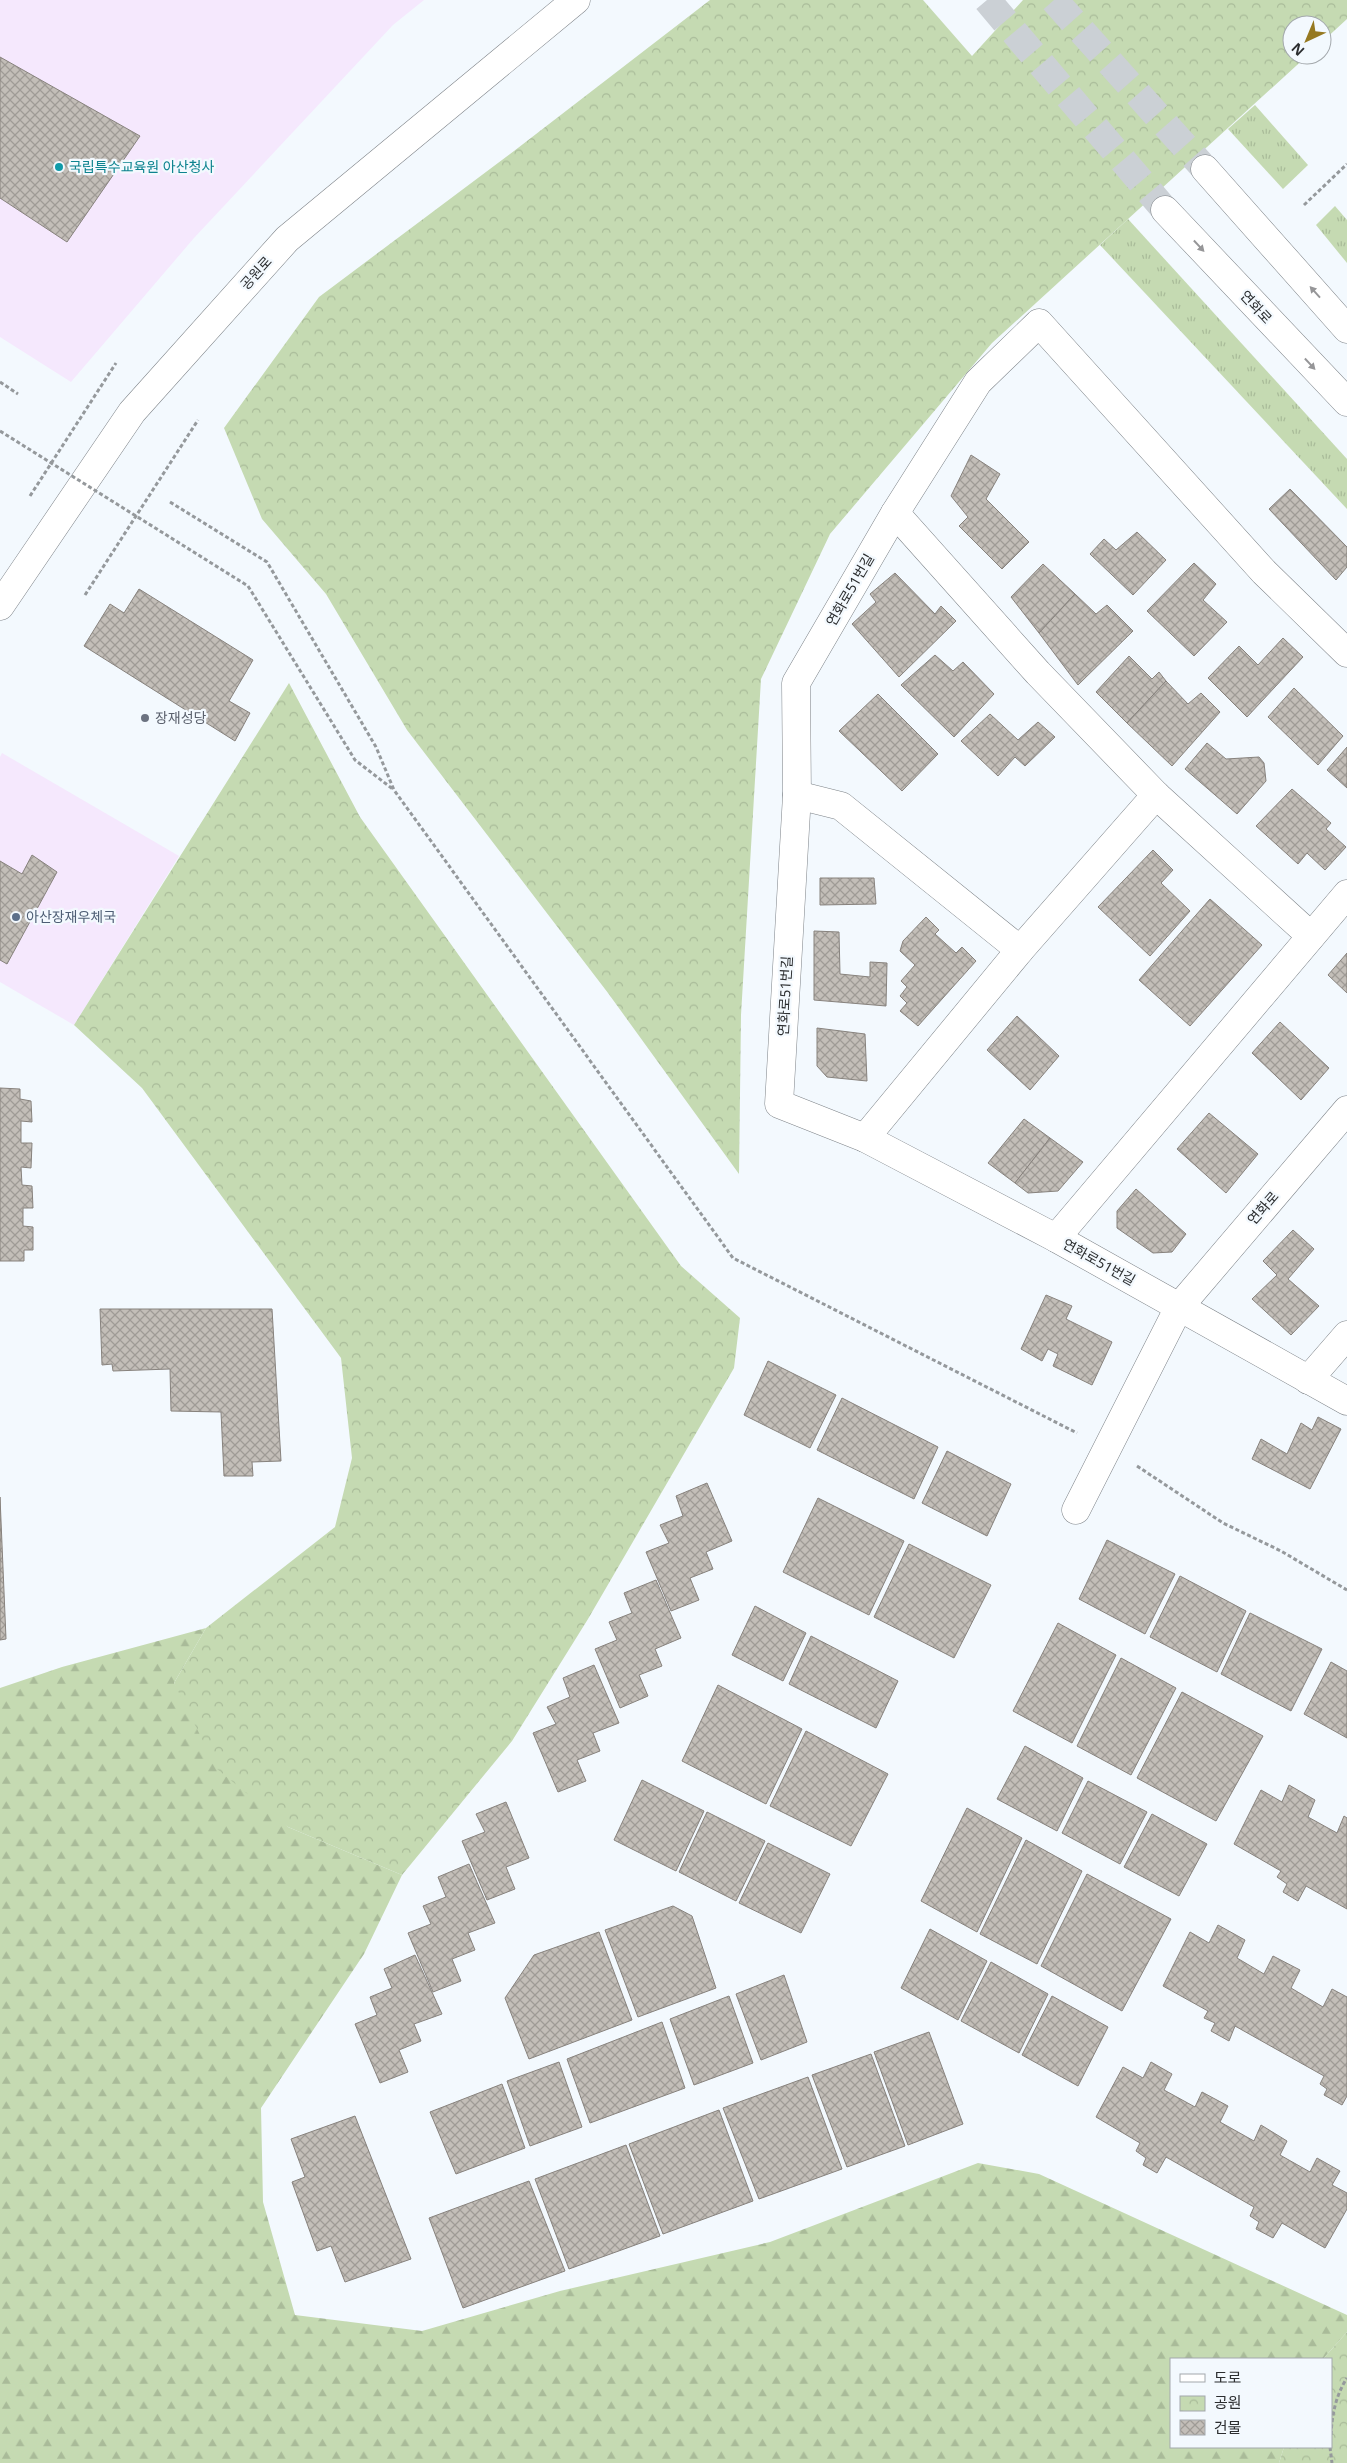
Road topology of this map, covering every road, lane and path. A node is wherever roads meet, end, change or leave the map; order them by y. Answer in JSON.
{"nodes":[{"id":1,"x":576,"y":0,"type":"edge"},
{"id":2,"x":1347,"y":164,"type":"edge"},
{"id":3,"x":1205,"y":169,"type":"tunnel mouth"},
{"id":4,"x":1304,"y":205,"type":"dead end"},
{"id":5,"x":1165,"y":210,"type":"tunnel mouth"},
{"id":6,"x":1347,"y":329,"type":"edge"},
{"id":7,"x":116,"y":363,"type":"dead end"},
{"id":8,"x":0,"y":382,"type":"edge"},
{"id":9,"x":18,"y":394,"type":"dead end"},
{"id":10,"x":1347,"y":402,"type":"edge"},
{"id":11,"x":198,"y":420,"type":"dead end"},
{"id":12,"x":0,"y":431,"type":"edge"},
{"id":13,"x":50,"y":463,"type":"junction"},
{"id":14,"x":170,"y":502,"type":"dead end"},
{"id":15,"x":895,"y":514,"type":"junction"},
{"id":16,"x":135,"y":516,"type":"junction"},
{"id":17,"x":86,"y":596,"type":"dead end"},
{"id":18,"x":0,"y":606,"type":"edge"},
{"id":19,"x":1347,"y":653,"type":"edge"},
{"id":20,"x":394,"y":790,"type":"junction"},
{"id":21,"x":797,"y":795,"type":"junction"},
{"id":22,"x":1156,"y":795,"type":"junction"},
{"id":23,"x":1347,"y":894,"type":"edge"},
{"id":24,"x":1311,"y":936,"type":"junction"},
{"id":25,"x":1020,"y":950,"type":"junction"},
{"id":26,"x":1347,"y":1110,"type":"edge"},
{"id":27,"x":865,"y":1138,"type":"junction"},
{"id":28,"x":1056,"y":1238,"type":"junction"},
{"id":29,"x":1179,"y":1307,"type":"junction"},
{"id":30,"x":1347,"y":1335,"type":"edge"},
{"id":31,"x":1308,"y":1380,"type":"junction"},
{"id":32,"x":1347,"y":1401,"type":"edge"},
{"id":33,"x":1108,"y":1448,"type":"junction"},
{"id":34,"x":1076,"y":1510,"type":"dead end"},
{"id":35,"x":1347,"y":1590,"type":"edge"},
{"id":36,"x":1347,"y":2378,"type":"edge"},
{"id":37,"x":1332,"y":2414,"type":"edge"},
{"id":38,"x":1330,"y":2448,"type":"edge"},
{"id":39,"x":1332,"y":2463,"type":"edge"}],
"edges":[{"from":1,"to":18,"type":"street","name":"공원로"},
{"from":2,"to":4,"type":"path"},
{"from":6,"to":3,"type":"street","one_way":true},
{"from":5,"to":10,"type":"street","name":"연화로","one_way":true},
{"from":7,"to":13,"type":"path"},
{"from":8,"to":9,"type":"path"},
{"from":11,"to":16,"type":"path"},
{"from":12,"to":13,"type":"path","bridge":true},
{"from":13,"to":16,"type":"path","bridge":true},
{"from":14,"to":20,"type":"path"},
{"from":15,"to":19,"type":"street","name":"연화로51번길"},
{"from":15,"to":21,"type":"street","name":"연화로51번길"},
{"from":15,"to":22,"type":"street"},
{"from":16,"to":17,"type":"path"},
{"from":16,"to":20,"type":"path","bridge":true},
{"from":20,"to":33,"type":"path"},
{"from":21,"to":25,"type":"street"},
{"from":21,"to":27,"type":"street","name":"연화로51번길"},
{"from":22,"to":24,"type":"street"},
{"from":22,"to":25,"type":"street"},
{"from":23,"to":24,"type":"street"},
{"from":24,"to":28,"type":"street"},
{"from":25,"to":27,"type":"street"},
{"from":26,"to":29,"type":"street","name":"연화로"},
{"from":27,"to":28,"type":"street","name":"연화로51번길"},
{"from":28,"to":29,"type":"street","name":"연화로51번길"},
{"from":29,"to":31,"type":"street","name":"연화로51번길"},
{"from":29,"to":33,"type":"street","name":"연화로"},
{"from":30,"to":31,"type":"street"},
{"from":31,"to":32,"type":"street","name":"연화로51번길"},
{"from":33,"to":34,"type":"street","name":"연화로"},
{"from":33,"to":35,"type":"path"},
{"from":36,"to":37,"type":"path"},
{"from":38,"to":39,"type":"path"}]}
